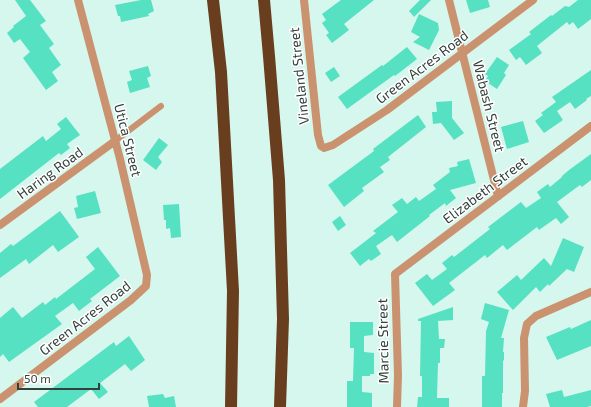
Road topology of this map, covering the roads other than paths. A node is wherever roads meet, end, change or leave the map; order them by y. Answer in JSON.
{"nodes":[{"id":1,"x":78,"y":0,"type":"edge"},
{"id":2,"x":213,"y":0,"type":"edge"},
{"id":3,"x":264,"y":0,"type":"edge"},
{"id":4,"x":304,"y":0,"type":"edge"},
{"id":5,"x":449,"y":0,"type":"edge"},
{"id":6,"x":533,"y":0,"type":"edge"},
{"id":7,"x":462,"y":53,"type":"junction"},
{"id":8,"x":162,"y":106,"type":"dead end"},
{"id":9,"x":591,"y":126,"type":"edge"},
{"id":10,"x":115,"y":141,"type":"junction"},
{"id":11,"x":324,"y":148,"type":"joint"},
{"id":12,"x":498,"y":196,"type":"junction"},
{"id":13,"x":0,"y":225,"type":"edge"},
{"id":14,"x":395,"y":275,"type":"joint"},
{"id":15,"x":146,"y":286,"type":"joint"},
{"id":16,"x":591,"y":292,"type":"edge"},
{"id":17,"x":0,"y":399,"type":"edge"},
{"id":18,"x":231,"y":407,"type":"edge"},
{"id":19,"x":280,"y":407,"type":"edge"},
{"id":20,"x":397,"y":407,"type":"edge"},
{"id":21,"x":523,"y":407,"type":"edge"}],
"edges":[{"from":1,"to":10,"type":"street","name":"Utica Street"},
{"from":2,"to":18,"type":"highway"},
{"from":3,"to":19,"type":"highway"},
{"from":4,"to":11,"type":"street","name":"Vineland Street"},
{"from":5,"to":7,"type":"street","name":"Wabash Street"},
{"from":6,"to":7,"type":"street","name":"Green Acres Road"},
{"from":7,"to":11,"type":"street","name":"Green Acres Road"},
{"from":7,"to":12,"type":"street","name":"Wabash Street"},
{"from":8,"to":10,"type":"lane"},
{"from":9,"to":12,"type":"street","name":"Elizabeth Street"},
{"from":10,"to":13,"type":"street","name":"Haring Road"},
{"from":10,"to":15,"type":"street","name":"Utica Street"},
{"from":12,"to":14,"type":"street","name":"Elizabeth Street"},
{"from":14,"to":20,"type":"street","name":"Marcie Street"},
{"from":15,"to":17,"type":"street","name":"Green Acres Road"},
{"from":16,"to":21,"type":"street"}]}
